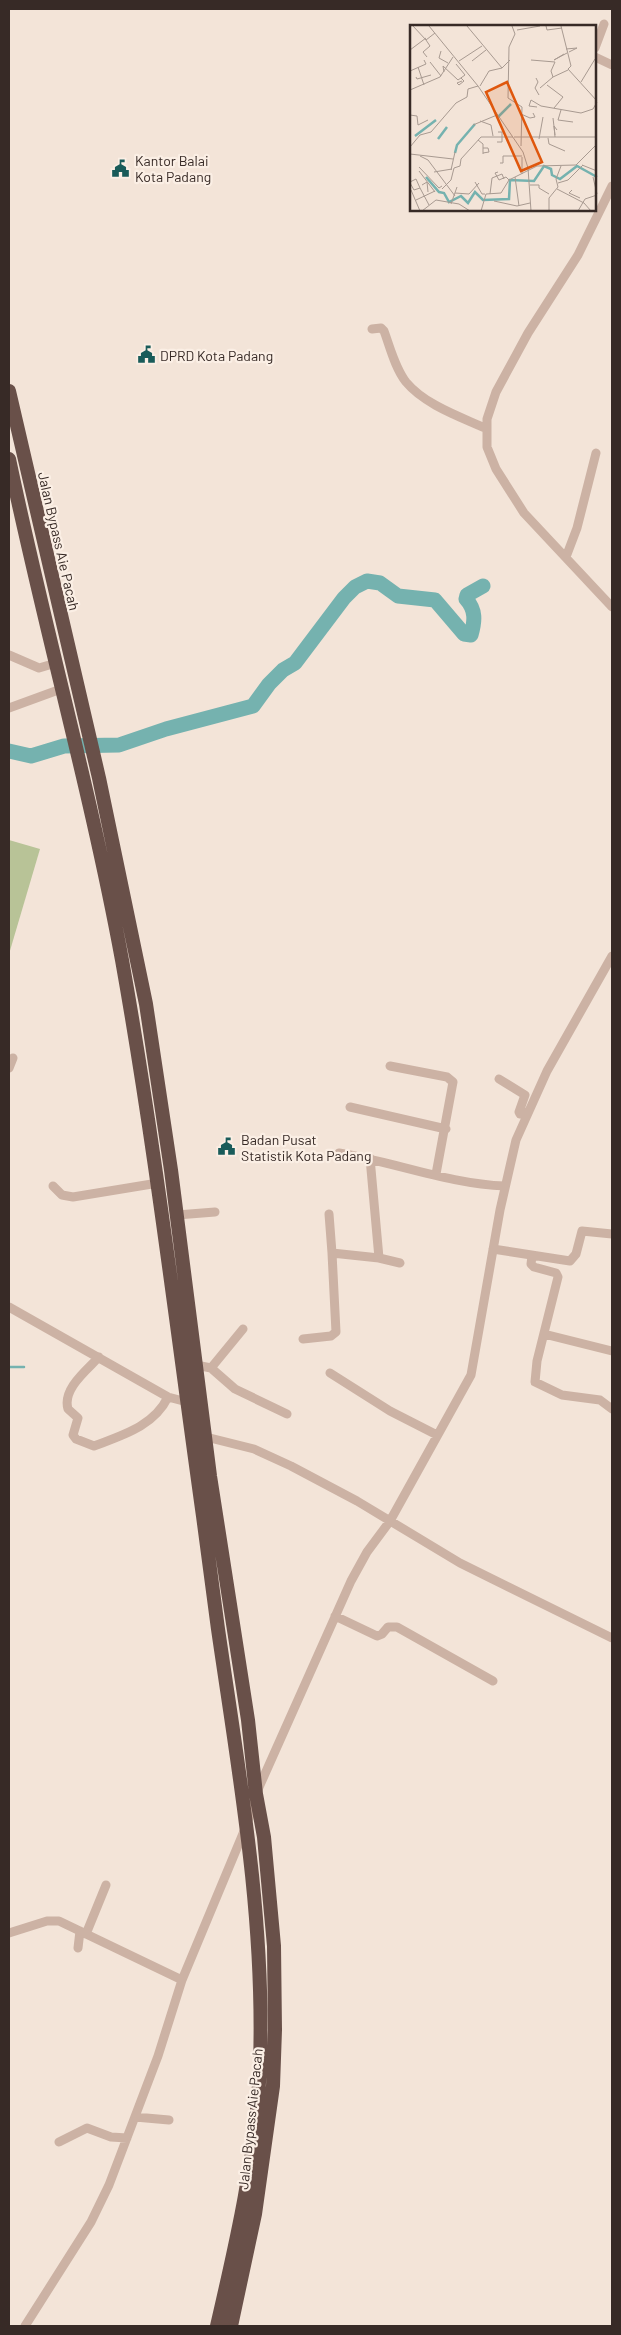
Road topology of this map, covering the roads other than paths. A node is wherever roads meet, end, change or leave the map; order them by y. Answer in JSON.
{"nodes":[{"id":1,"x":604,"y":24,"type":"dead end"},
{"id":2,"x":596,"y":45,"type":"edge"},
{"id":3,"x":596,"y":57,"type":"edge"},
{"id":4,"x":612,"y":65,"type":"edge"},
{"id":5,"x":612,"y":186,"type":"edge"},
{"id":6,"x":372,"y":329,"type":"dead end"},
{"id":7,"x":9,"y":391,"type":"edge"},
{"id":8,"x":487,"y":429,"type":"junction"},
{"id":9,"x":596,"y":454,"type":"dead end"},
{"id":10,"x":9,"y":459,"type":"edge"},
{"id":11,"x":566,"y":557,"type":"junction"},
{"id":12,"x":612,"y":607,"type":"edge"},
{"id":13,"x":9,"y":655,"type":"edge"},
{"id":14,"x":56,"y":663,"type":"junction"},
{"id":15,"x":62,"y":693,"type":"junction"},
{"id":16,"x":9,"y":708,"type":"edge"},
{"id":17,"x":612,"y":956,"type":"edge"},
{"id":18,"x":13,"y":1058,"type":"dead end"},
{"id":19,"x":390,"y":1066,"type":"dead end"},
{"id":20,"x":9,"y":1068,"type":"edge"},
{"id":21,"x":499,"y":1079,"type":"dead end"},
{"id":22,"x":350,"y":1107,"type":"dead end"},
{"id":23,"x":527,"y":1112,"type":"junction"},
{"id":24,"x":446,"y":1129,"type":"junction"},
{"id":25,"x":339,"y":1153,"type":"dead end"},
{"id":26,"x":370,"y":1158,"type":"junction"},
{"id":27,"x":436,"y":1174,"type":"junction"},
{"id":28,"x":158,"y":1182,"type":"junction"},
{"id":29,"x":53,"y":1186,"type":"dead end"},
{"id":30,"x":505,"y":1186,"type":"junction"},
{"id":31,"x":215,"y":1212,"type":"dead end"},
{"id":32,"x":329,"y":1214,"type":"dead end"},
{"id":33,"x":176,"y":1215,"type":"junction"},
{"id":34,"x":179,"y":1234,"type":"junction"},
{"id":35,"x":612,"y":1234,"type":"edge"},
{"id":36,"x":165,"y":1236,"type":"junction"},
{"id":37,"x":493,"y":1249,"type":"junction"},
{"id":38,"x":332,"y":1253,"type":"junction"},
{"id":39,"x":532,"y":1256,"type":"junction"},
{"id":40,"x":379,"y":1258,"type":"junction"},
{"id":41,"x":400,"y":1263,"type":"dead end"},
{"id":42,"x":9,"y":1307,"type":"edge"},
{"id":43,"x":243,"y":1329,"type":"dead end"},
{"id":44,"x":544,"y":1334,"type":"junction"},
{"id":45,"x":303,"y":1339,"type":"dead end"},
{"id":46,"x":612,"y":1351,"type":"edge"},
{"id":47,"x":98,"y":1357,"type":"junction"},
{"id":48,"x":196,"y":1365,"type":"junction"},
{"id":49,"x":211,"y":1368,"type":"junction"},
{"id":50,"x":330,"y":1373,"type":"dead end"},
{"id":51,"x":168,"y":1397,"type":"junction"},
{"id":52,"x":187,"y":1402,"type":"junction"},
{"id":53,"x":612,"y":1409,"type":"edge"},
{"id":54,"x":287,"y":1414,"type":"dead end"},
{"id":55,"x":436,"y":1435,"type":"junction"},
{"id":56,"x":206,"y":1437,"type":"junction"},
{"id":57,"x":390,"y":1521,"type":"junction"},
{"id":58,"x":335,"y":1616,"type":"junction"},
{"id":59,"x":612,"y":1638,"type":"edge"},
{"id":60,"x":493,"y":1680,"type":"dead end"},
{"id":61,"x":256,"y":1794,"type":"junction"},
{"id":62,"x":247,"y":1824,"type":"junction"},
{"id":63,"x":106,"y":1886,"type":"dead end"},
{"id":64,"x":83,"y":1932,"type":"junction"},
{"id":65,"x":9,"y":1933,"type":"edge"},
{"id":66,"x":78,"y":1948,"type":"dead end"},
{"id":67,"x":182,"y":1980,"type":"junction"},
{"id":68,"x":135,"y":2117,"type":"junction"},
{"id":69,"x":169,"y":2120,"type":"dead end"},
{"id":70,"x":127,"y":2138,"type":"junction"},
{"id":71,"x":60,"y":2142,"type":"dead end"},
{"id":72,"x":25,"y":2326,"type":"edge"},
{"id":73,"x":217,"y":2326,"type":"edge"},
{"id":74,"x":231,"y":2326,"type":"edge"}],
"edges":[{"from":1,"to":2,"type":"street"},
{"from":3,"to":4,"type":"street"},
{"from":5,"to":8,"type":"street"},
{"from":6,"to":8,"type":"street"},
{"from":7,"to":33,"type":"highway","name":"Jalan Bypass Aie Pacah"},
{"from":8,"to":11,"type":"street"},
{"from":9,"to":11,"type":"street"},
{"from":10,"to":14,"type":"highway","name":"Jalan Bypass Aie Pacah"},
{"from":11,"to":12,"type":"street"},
{"from":13,"to":14,"type":"street"},
{"from":14,"to":15,"type":"highway","name":"Jalan Bypass Aie Pacah"},
{"from":15,"to":16,"type":"street"},
{"from":15,"to":28,"type":"highway","name":"Jalan Bypass Aie Pacah"},
{"from":17,"to":23,"type":"street"},
{"from":18,"to":20,"type":"street"},
{"from":19,"to":24,"type":"street"},
{"from":21,"to":23,"type":"street"},
{"from":22,"to":24,"type":"street"},
{"from":23,"to":30,"type":"street"},
{"from":24,"to":27,"type":"street"},
{"from":25,"to":26,"type":"street"},
{"from":26,"to":27,"type":"street"},
{"from":26,"to":40,"type":"street"},
{"from":27,"to":30,"type":"street"},
{"from":28,"to":29,"type":"street"},
{"from":28,"to":36,"type":"highway","name":"Jalan Bypass Aie Pacah"},
{"from":30,"to":37,"type":"street"},
{"from":31,"to":33,"type":"street"},
{"from":32,"to":38,"type":"street"},
{"from":33,"to":34,"type":"highway","name":"Jalan Bypass Aie Pacah"},
{"from":34,"to":36,"type":"highway"},
{"from":34,"to":48,"type":"highway","name":"Jalan Bypass Aie Pacah"},
{"from":35,"to":39,"type":"street"},
{"from":36,"to":52,"type":"highway","name":"Jalan Bypass Aie Pacah"},
{"from":37,"to":39,"type":"street"},
{"from":37,"to":55,"type":"street"},
{"from":38,"to":40,"type":"street"},
{"from":38,"to":45,"type":"street"},
{"from":39,"to":44,"type":"street"},
{"from":40,"to":41,"type":"street"},
{"from":42,"to":47,"type":"street"},
{"from":43,"to":49,"type":"street"},
{"from":44,"to":46,"type":"street"},
{"from":44,"to":53,"type":"street"},
{"from":47,"to":51,"type":"street"},
{"from":47,"to":51,"type":"street"},
{"from":48,"to":49,"type":"street"},
{"from":48,"to":56,"type":"highway","name":"Jalan Bypass Aie Pacah"},
{"from":49,"to":54,"type":"street"},
{"from":50,"to":55,"type":"street"},
{"from":51,"to":52,"type":"street"},
{"from":52,"to":62,"type":"highway","name":"Jalan Bypass Aie Pacah"},
{"from":55,"to":57,"type":"street"},
{"from":56,"to":57,"type":"street"},
{"from":56,"to":61,"type":"highway","name":"Jalan Bypass Aie Pacah"},
{"from":57,"to":58,"type":"street"},
{"from":57,"to":59,"type":"street"},
{"from":58,"to":60,"type":"street"},
{"from":58,"to":61,"type":"street"},
{"from":61,"to":62,"type":"street"},
{"from":61,"to":74,"type":"highway","name":"Jalan Bypass Aie Pacah"},
{"from":62,"to":67,"type":"street"},
{"from":62,"to":73,"type":"highway","name":"Jalan Bypass Aie Pacah"},
{"from":63,"to":64,"type":"street"},
{"from":64,"to":65,"type":"street"},
{"from":64,"to":66,"type":"street"},
{"from":64,"to":67,"type":"street"},
{"from":67,"to":68,"type":"street"},
{"from":68,"to":69,"type":"street"},
{"from":68,"to":70,"type":"street"},
{"from":70,"to":71,"type":"street"},
{"from":70,"to":72,"type":"street"}]}
